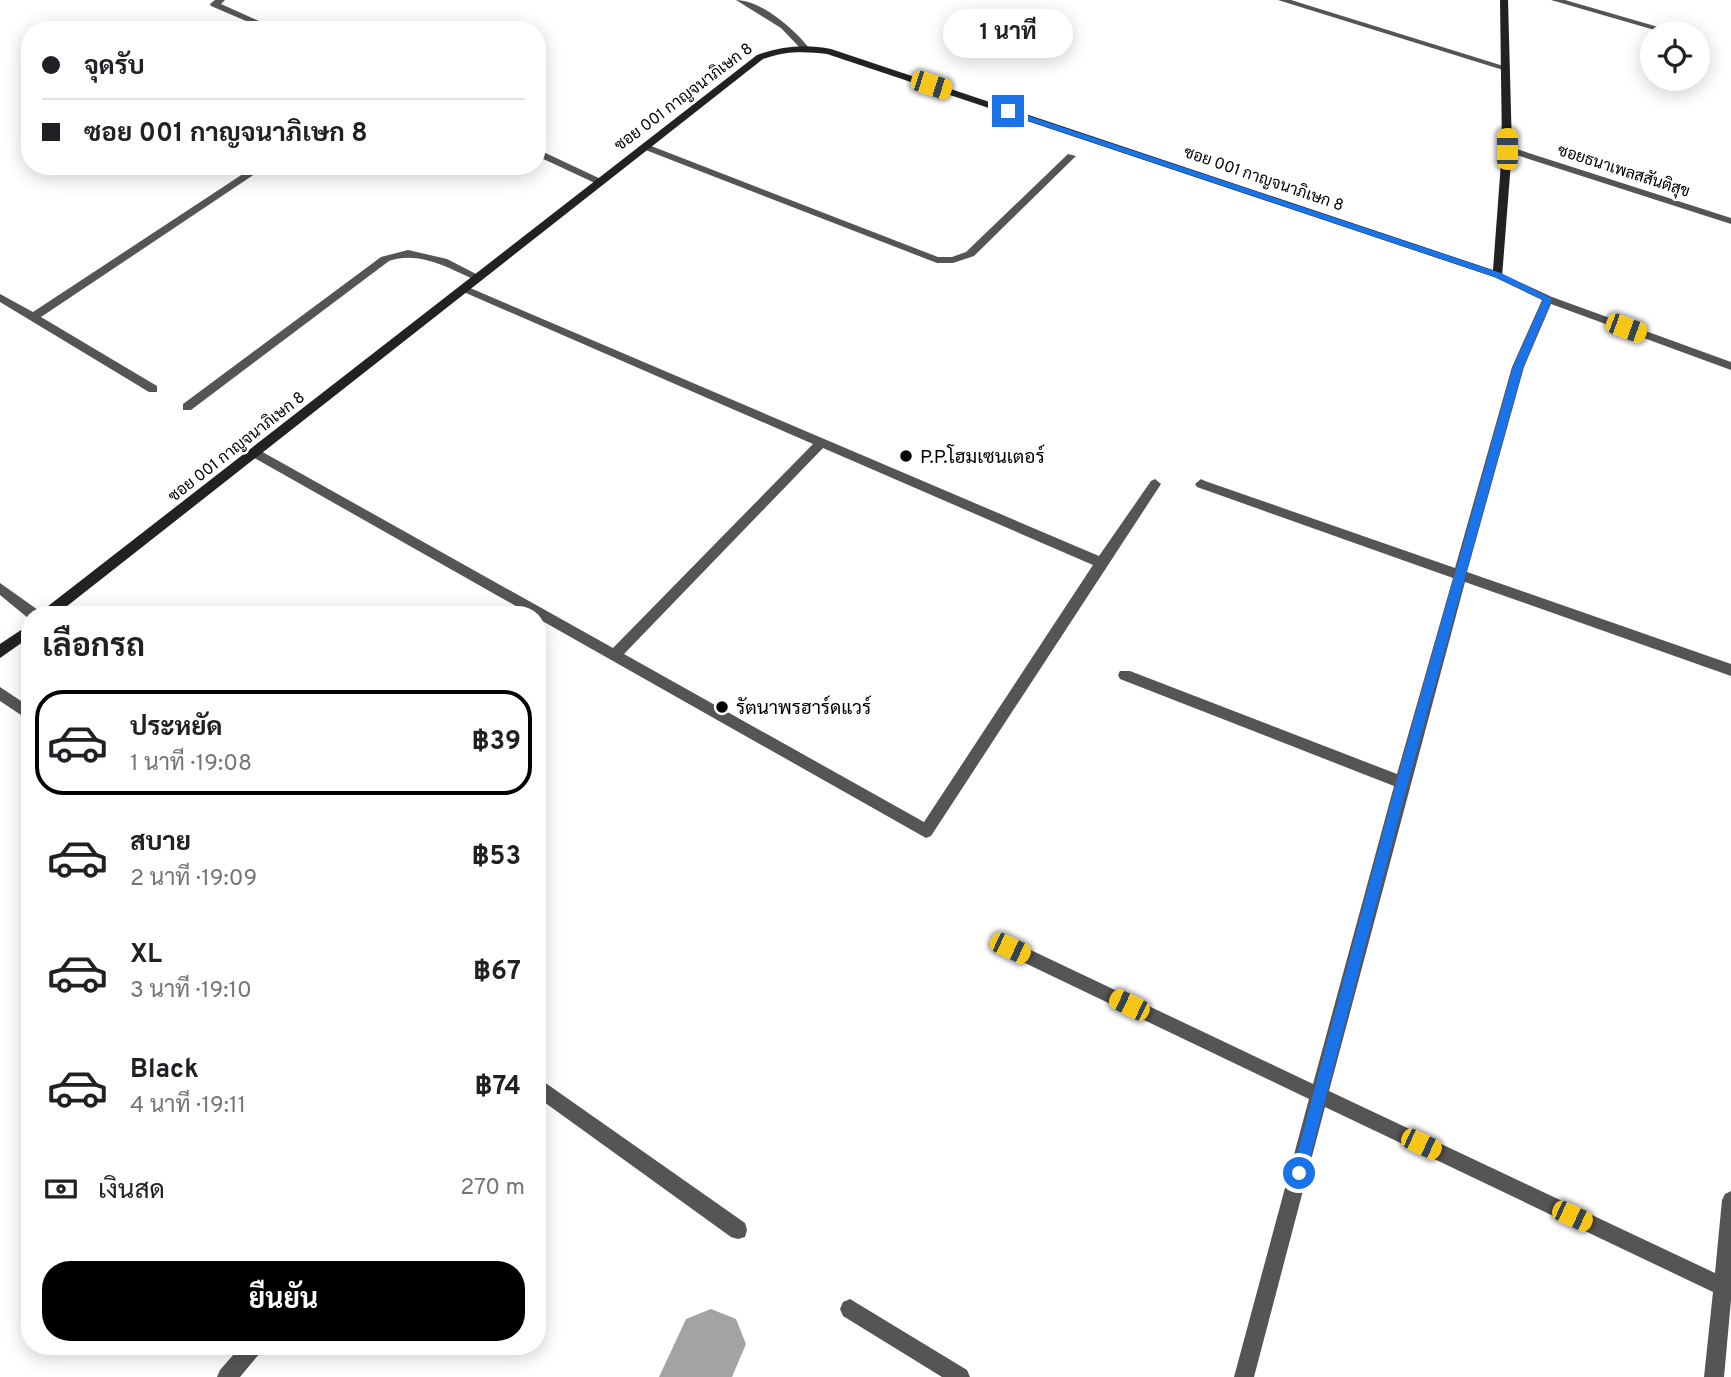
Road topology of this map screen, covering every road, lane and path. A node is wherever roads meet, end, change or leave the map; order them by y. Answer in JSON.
{"nodes":[{"id":1,"x":740,"y":0,"type":"edge"},
{"id":2,"x":1282,"y":0,"type":"edge"},
{"id":3,"x":1504,"y":0,"type":"edge"},
{"id":4,"x":1555,"y":0,"type":"edge"},
{"id":5,"x":213,"y":1,"type":"edge"},
{"id":6,"x":256,"y":21,"type":"edge"},
{"id":7,"x":1640,"y":23,"type":"edge"},
{"id":8,"x":805,"y":48,"type":"junction"},
{"id":9,"x":1506,"y":68,"type":"junction"},
{"id":10,"x":646,"y":147,"type":"junction"},
{"id":11,"x":1507,"y":149,"type":"junction"},
{"id":12,"x":546,"y":156,"type":"edge"},
{"id":13,"x":1071,"y":156,"type":"dead end"},
{"id":14,"x":248,"y":175,"type":"edge"},
{"id":15,"x":600,"y":182,"type":"junction"},
{"id":16,"x":1731,"y":221,"type":"edge"},
{"id":17,"x":1498,"y":275,"type":"junction"},
{"id":18,"x":477,"y":277,"type":"junction"},
{"id":19,"x":463,"y":288,"type":"junction"},
{"id":20,"x":0,"y":297,"type":"edge"},
{"id":21,"x":1548,"y":299,"type":"junction"},
{"id":22,"x":33,"y":317,"type":"junction"},
{"id":23,"x":1731,"y":366,"type":"edge"},
{"id":24,"x":153,"y":389,"type":"dead end"},
{"id":25,"x":187,"y":407,"type":"dead end"},
{"id":26,"x":821,"y":443,"type":"junction"},
{"id":27,"x":256,"y":453,"type":"junction"},
{"id":28,"x":1155,"y":484,"type":"dead end"},
{"id":29,"x":1201,"y":484,"type":"dead end"},
{"id":30,"x":1101,"y":562,"type":"junction"},
{"id":31,"x":1461,"y":575,"type":"junction"},
{"id":32,"x":0,"y":588,"type":"edge"},
{"id":33,"x":23,"y":606,"type":"edge"},
{"id":34,"x":58,"y":606,"type":"edge"},
{"id":35,"x":526,"y":606,"type":"edge"},
{"id":36,"x":546,"y":617,"type":"edge"},
{"id":37,"x":21,"y":636,"type":"edge"},
{"id":38,"x":0,"y":652,"type":"edge"},
{"id":39,"x":614,"y":656,"type":"junction"},
{"id":40,"x":1731,"y":670,"type":"edge"},
{"id":41,"x":1125,"y":675,"type":"dead end"},
{"id":42,"x":0,"y":693,"type":"edge"},
{"id":43,"x":21,"y":708,"type":"edge"},
{"id":44,"x":1402,"y":783,"type":"junction"},
{"id":45,"x":1010,"y":948,"type":"dead end"},
{"id":46,"x":546,"y":1093,"type":"edge"},
{"id":47,"x":1320,"y":1096,"type":"junction"},
{"id":48,"x":1731,"y":1200,"type":"edge"},
{"id":49,"x":738,"y":1230,"type":"dead end"},
{"id":50,"x":1727,"y":1289,"type":"edge"},
{"id":51,"x":850,"y":1309,"type":"dead end"},
{"id":52,"x":245,"y":1355,"type":"edge"},
{"id":53,"x":227,"y":1377,"type":"edge"},
{"id":54,"x":960,"y":1377,"type":"edge"},
{"id":55,"x":1244,"y":1377,"type":"edge"},
{"id":56,"x":1714,"y":1377,"type":"edge"}],
"edges":[{"from":1,"to":8,"type":"street"},
{"from":2,"to":9,"type":"street"},
{"from":3,"to":9,"type":"street"},
{"from":4,"to":7,"type":"street"},
{"from":5,"to":6,"type":"street"},
{"from":8,"to":10,"type":"street","name":"ซอย 001 กาญจนาภิเษก 8"},
{"from":8,"to":17,"type":"street","name":"ซอย 001 กาญจนาภิเษก 8"},
{"from":9,"to":11,"type":"street"},
{"from":10,"to":13,"type":"street"},
{"from":10,"to":15,"type":"street","name":"ซอย 001 กาญจนาภิเษก 8"},
{"from":11,"to":16,"type":"street","name":"ซอยธนาเพลสสันติสุข"},
{"from":11,"to":17,"type":"street"},
{"from":12,"to":15,"type":"street"},
{"from":14,"to":22,"type":"street"},
{"from":15,"to":18,"type":"street","name":"ซอย 001 กาญจนาภิเษก 8"},
{"from":17,"to":21,"type":"street"},
{"from":18,"to":19,"type":"street","name":"ซอย 001 กาญจนาภิเษก 8"},
{"from":18,"to":25,"type":"street"},
{"from":19,"to":26,"type":"street"},
{"from":19,"to":27,"type":"street","name":"ซอย 001 กาญจนาภิเษก 8"},
{"from":20,"to":22,"type":"street"},
{"from":21,"to":23,"type":"street"},
{"from":21,"to":31,"type":"street"},
{"from":22,"to":24,"type":"street"},
{"from":26,"to":30,"type":"street"},
{"from":26,"to":39,"type":"street"},
{"from":27,"to":34,"type":"street","name":"ซอย 001 กาญจนาภิเษก 8"},
{"from":27,"to":35,"type":"street"},
{"from":28,"to":30,"type":"street"},
{"from":29,"to":31,"type":"street"},
{"from":30,"to":39,"type":"street"},
{"from":31,"to":40,"type":"street"},
{"from":31,"to":44,"type":"street"},
{"from":32,"to":33,"type":"street"},
{"from":36,"to":39,"type":"street"},
{"from":37,"to":38,"type":"street"},
{"from":41,"to":44,"type":"street"},
{"from":42,"to":43,"type":"street"},
{"from":44,"to":47,"type":"street"},
{"from":45,"to":47,"type":"street"},
{"from":46,"to":49,"type":"street"},
{"from":47,"to":50,"type":"street"},
{"from":47,"to":55,"type":"street"},
{"from":48,"to":50,"type":"street"},
{"from":50,"to":56,"type":"street"},
{"from":51,"to":54,"type":"street"},
{"from":52,"to":53,"type":"street"}]}
